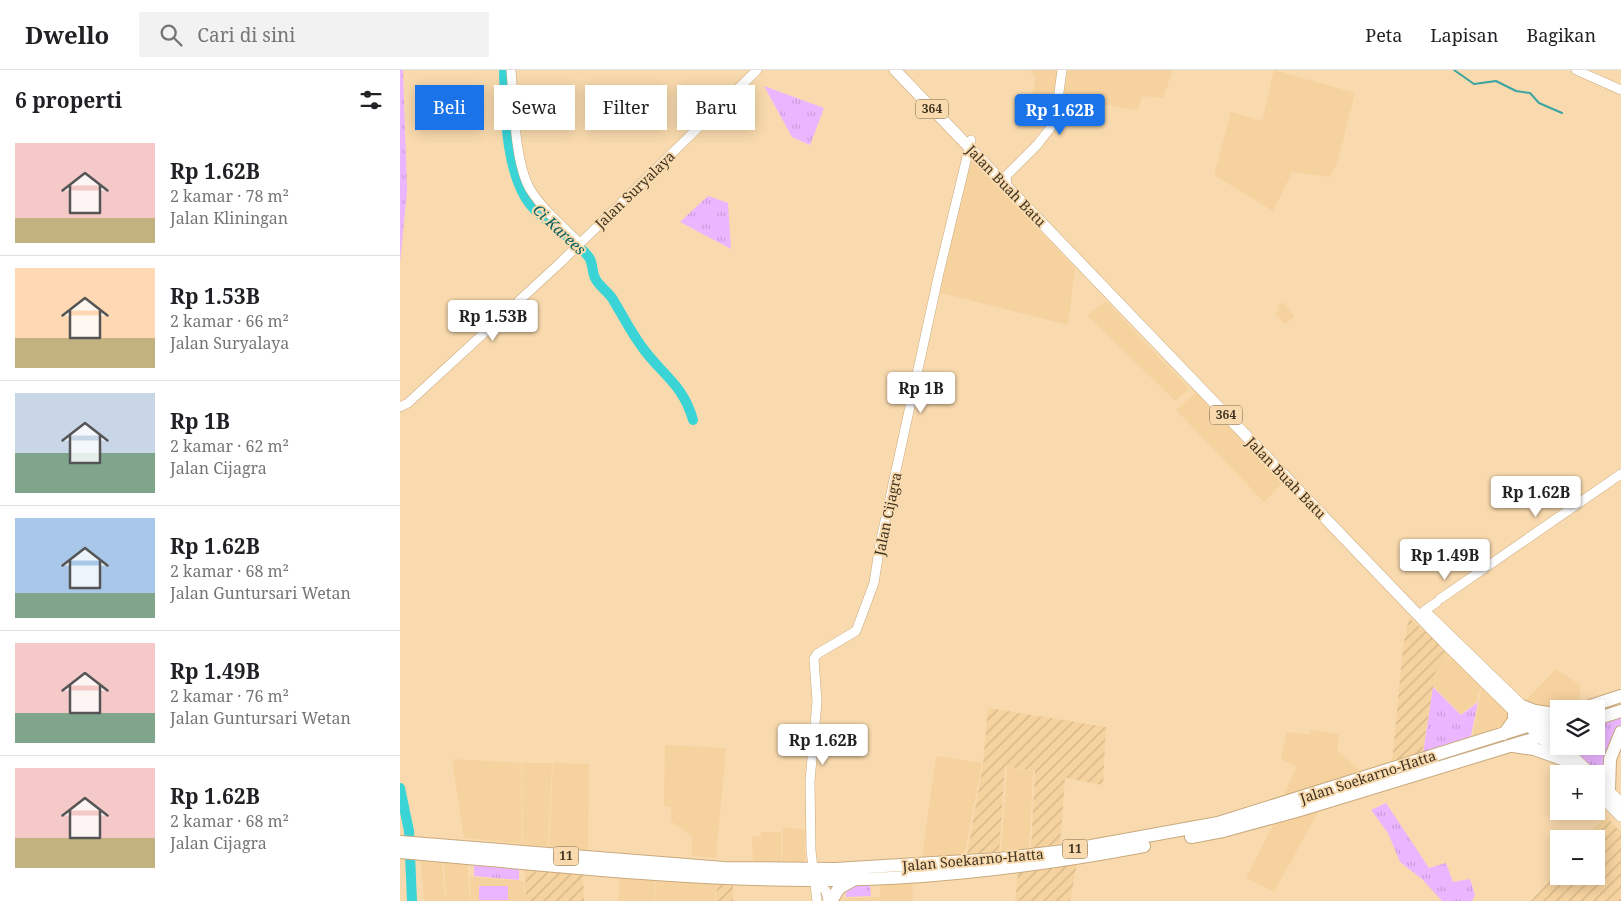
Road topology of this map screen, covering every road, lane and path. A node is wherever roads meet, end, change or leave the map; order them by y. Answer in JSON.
{"nodes":[{"id":1,"x":511,"y":70,"type":"edge"},
{"id":2,"x":757,"y":70,"type":"edge"},
{"id":3,"x":895,"y":70,"type":"edge"},
{"id":4,"x":904,"y":70,"type":"edge"},
{"id":5,"x":1062,"y":70,"type":"edge"},
{"id":6,"x":1576,"y":70,"type":"edge"},
{"id":7,"x":1621,"y":90,"type":"edge"},
{"id":8,"x":970,"y":144,"type":"junction"},
{"id":9,"x":1006,"y":176,"type":"junction"},
{"id":10,"x":1007,"y":188,"type":"junction"},
{"id":11,"x":577,"y":246,"type":"junction"},
{"id":12,"x":400,"y":407,"type":"edge"},
{"id":13,"x":1621,"y":474,"type":"edge"},
{"id":14,"x":1424,"y":611,"type":"junction"},
{"id":15,"x":1621,"y":696,"type":"edge"},
{"id":16,"x":1605,"y":701,"type":"edge"},
{"id":17,"x":1518,"y":708,"type":"junction"},
{"id":18,"x":1621,"y":711,"type":"edge"},
{"id":19,"x":1550,"y":714,"type":"edge"},
{"id":20,"x":1605,"y":716,"type":"edge"},
{"id":21,"x":1550,"y":718,"type":"edge"},
{"id":22,"x":1533,"y":724,"type":"junction"},
{"id":23,"x":1621,"y":732,"type":"edge"},
{"id":24,"x":1550,"y":735,"type":"edge"},
{"id":25,"x":1550,"y":736,"type":"edge"},
{"id":26,"x":1506,"y":740,"type":"junction"},
{"id":27,"x":1550,"y":750,"type":"edge"},
{"id":28,"x":1570,"y":755,"type":"edge"},
{"id":29,"x":1581,"y":765,"type":"edge"},
{"id":30,"x":1605,"y":782,"type":"edge"},
{"id":31,"x":1605,"y":792,"type":"edge"},
{"id":32,"x":1605,"y":794,"type":"edge"},
{"id":33,"x":1621,"y":803,"type":"edge"},
{"id":34,"x":1621,"y":816,"type":"edge"},
{"id":35,"x":400,"y":842,"type":"edge"},
{"id":36,"x":423,"y":848,"type":"junction"},
{"id":37,"x":400,"y":852,"type":"edge"},
{"id":38,"x":814,"y":874,"type":"junction"},
{"id":39,"x":858,"y":879,"type":"junction"},
{"id":40,"x":817,"y":901,"type":"edge"},
{"id":41,"x":829,"y":901,"type":"edge"}],
"edges":[{"from":1,"to":11,"type":"street"},
{"from":2,"to":11,"type":"street","name":"Jalan Suryalaya"},
{"from":3,"to":8,"type":"main road","name":"Jalan Buah Batu","number":"364"},
{"from":4,"to":8,"type":"main road","name":"Jalan Buah Batu","number":"364"},
{"from":5,"to":9,"type":"street"},
{"from":6,"to":7,"type":"street"},
{"from":8,"to":9,"type":"main road","name":"Jalan Buah Batu","number":"364"},
{"from":8,"to":10,"type":"main road","name":"Jalan Buah Batu","number":"364"},
{"from":8,"to":38,"type":"street","name":"Jalan Cijagra"},
{"from":9,"to":10,"type":"street"},
{"from":9,"to":14,"type":"main road","name":"Jalan Buah Batu","number":"364"},
{"from":10,"to":17,"type":"main road","name":"Jalan Buah Batu","number":"364"},
{"from":11,"to":12,"type":"street","name":"Jalan Suryalaya"},
{"from":13,"to":14,"type":"street"},
{"from":14,"to":17,"type":"main road","name":"Jalan Buah Batu","number":"364"},
{"from":15,"to":16,"type":"highway"},
{"from":17,"to":19,"type":"highway"},
{"from":17,"to":22,"type":"main road","name":"Jalan Buah Batu","number":"364"},
{"from":17,"to":26,"type":"highway"},
{"from":18,"to":20,"type":"highway"},
{"from":21,"to":22,"type":"highway","name":"Jalan Soekarno-Hatta","number":"11"},
{"from":22,"to":24,"type":"main road","name":"Jalan Buah Batu","number":"364"},
{"from":22,"to":26,"type":"highway","name":"Jalan Soekarno-Hatta","number":"11"},
{"from":23,"to":30,"type":"highway"},
{"from":25,"to":26,"type":"highway","name":"Jalan Soekarno-Hatta","number":"11"},
{"from":26,"to":27,"type":"highway"},
{"from":26,"to":38,"type":"highway","name":"Jalan Soekarno-Hatta","number":"11"},
{"from":26,"to":39,"type":"highway","name":"Jalan Soekarno-Hatta","number":"11"},
{"from":28,"to":29,"type":"main road","name":"Jalan Buah Batu","number":"364"},
{"from":31,"to":33,"type":"main road"},
{"from":32,"to":34,"type":"main road"},
{"from":35,"to":36,"type":"highway","name":"Jalan Soekarno-Hatta","number":"11"},
{"from":36,"to":37,"type":"highway","name":"Jalan Soekarno-Hatta","number":"11"},
{"from":36,"to":38,"type":"highway","name":"Jalan Soekarno-Hatta","number":"11"},
{"from":38,"to":39,"type":"highway","name":"Jalan Soekarno-Hatta","number":"11"},
{"from":38,"to":40,"type":"street","name":"Jalan Cijagra"},
{"from":38,"to":41,"type":"street"},
{"from":39,"to":41,"type":"highway"}]}
